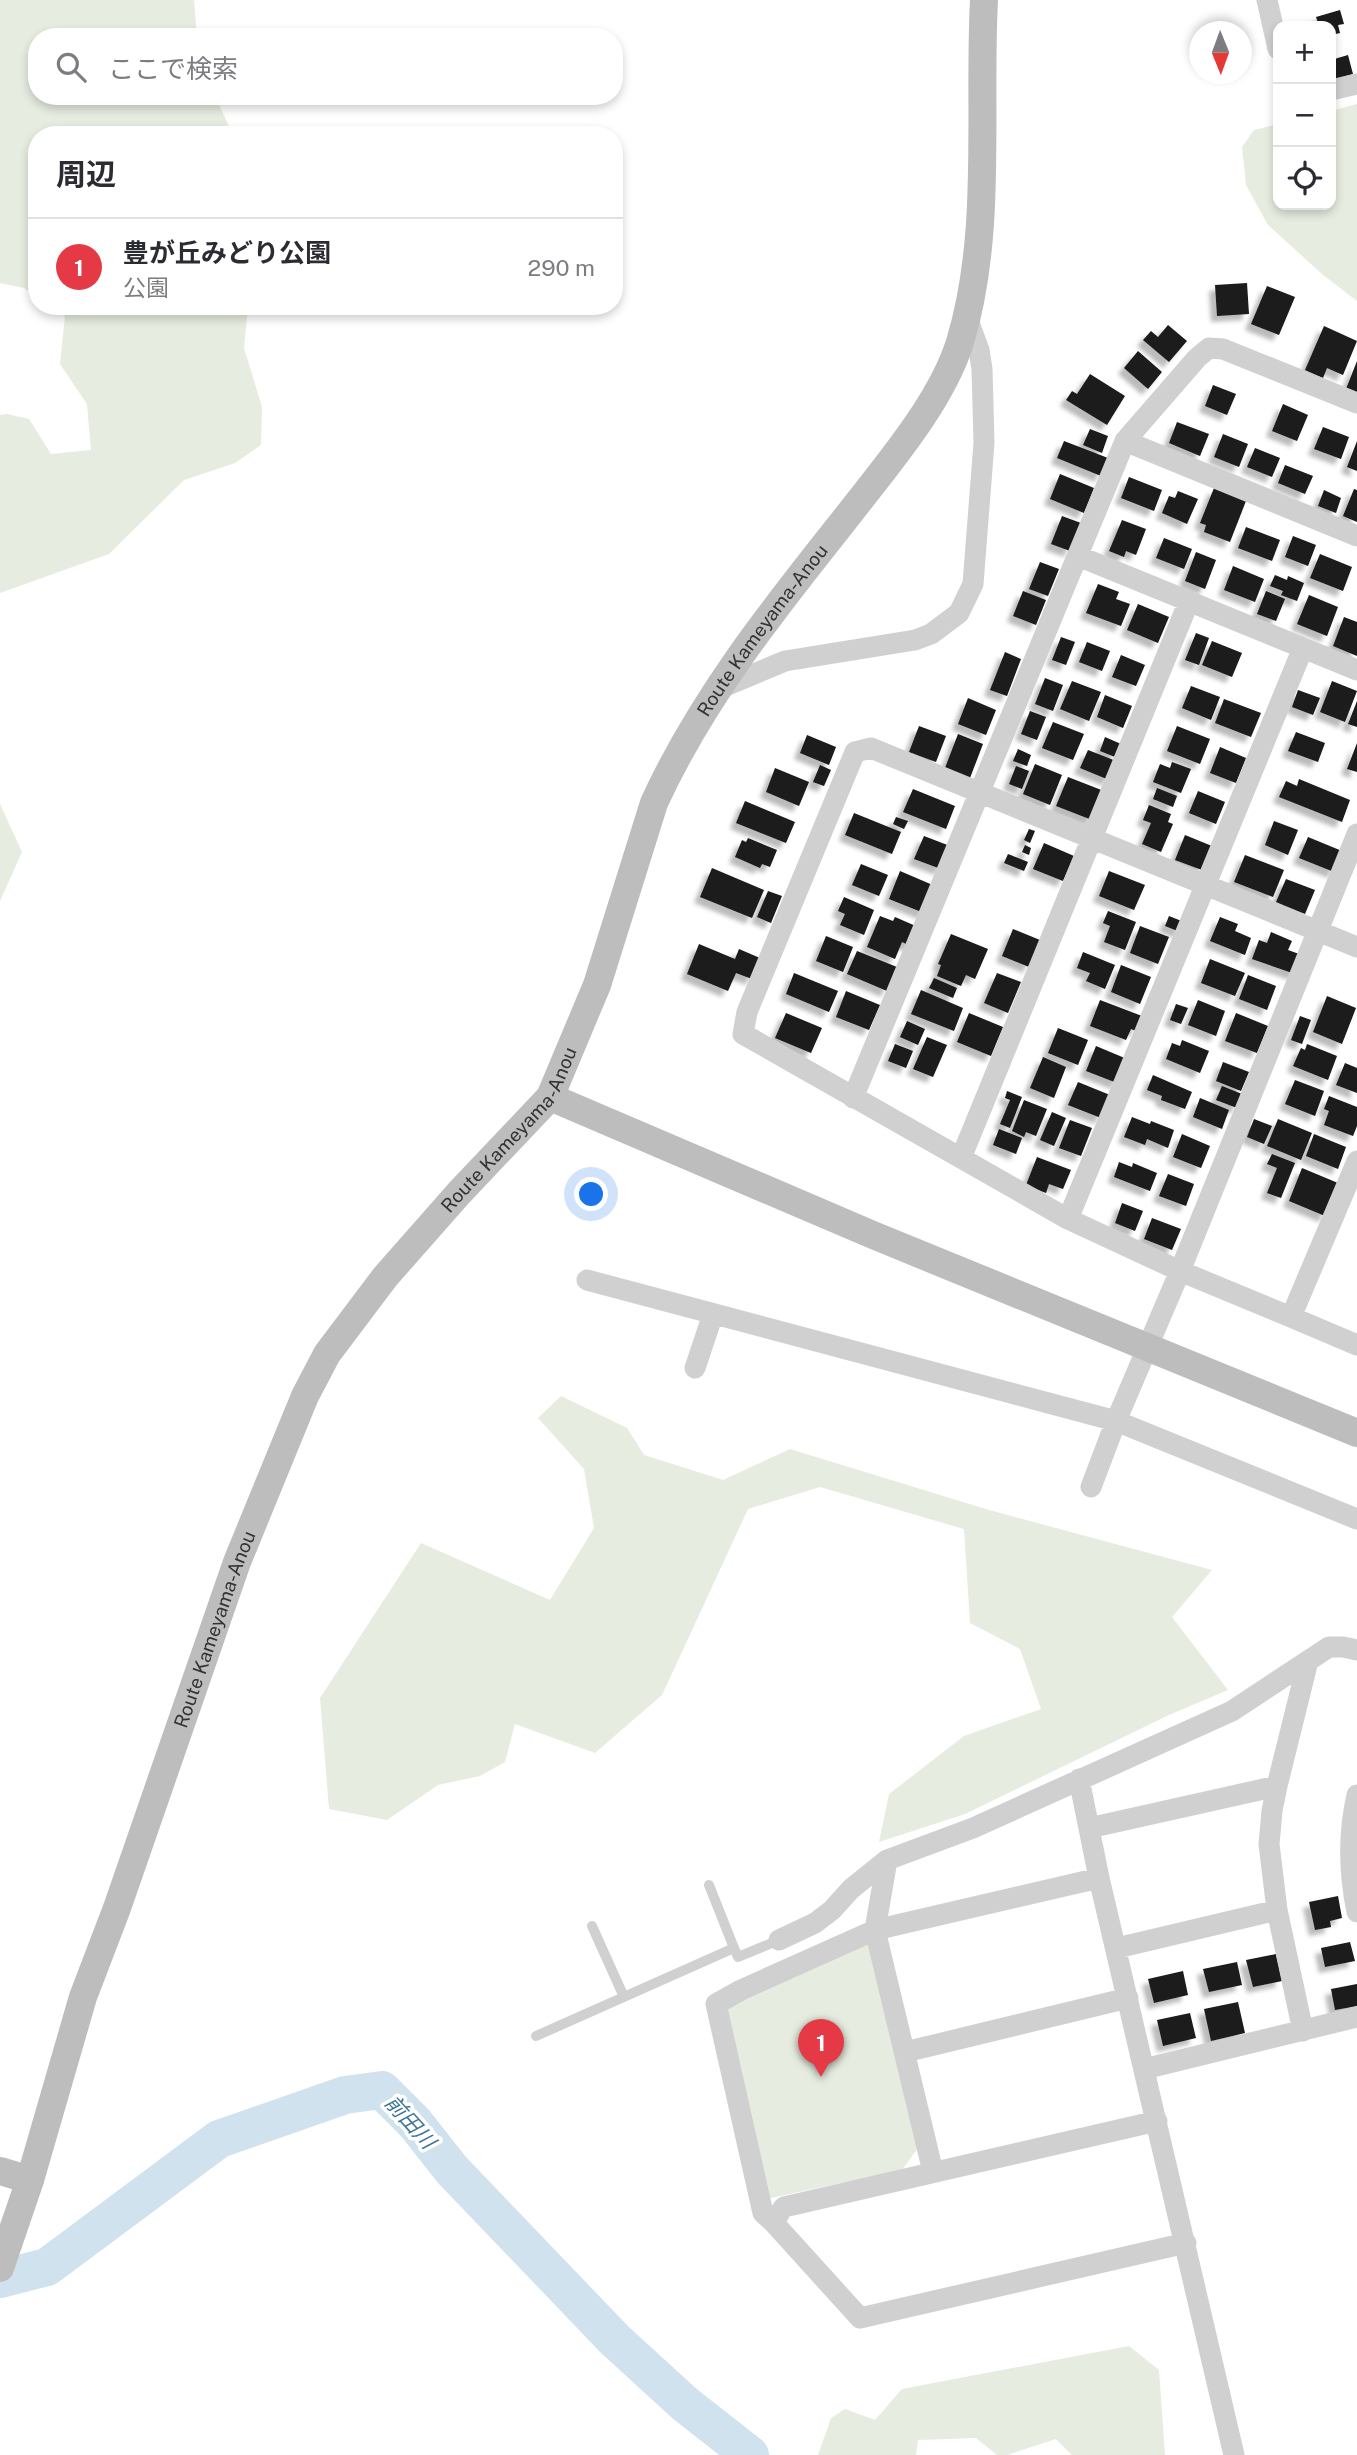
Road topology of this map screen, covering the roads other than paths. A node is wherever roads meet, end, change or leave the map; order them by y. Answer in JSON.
{"nodes":[{"id":1,"x":984,"y":0,"type":"edge"},
{"id":2,"x":1267,"y":0,"type":"edge"},
{"id":3,"x":1273,"y":27,"type":"edge"},
{"id":4,"x":1357,"y":84,"type":"edge"},
{"id":5,"x":1336,"y":89,"type":"edge"},
{"id":6,"x":966,"y":314,"type":"junction"},
{"id":7,"x":1357,"y":403,"type":"edge"},
{"id":8,"x":1125,"y":441,"type":"junction"},
{"id":9,"x":1357,"y":536,"type":"edge"},
{"id":10,"x":1078,"y":556,"type":"junction"},
{"id":11,"x":1189,"y":601,"type":"junction"},
{"id":12,"x":1303,"y":648,"type":"junction"},
{"id":13,"x":1357,"y":670,"type":"edge"},
{"id":14,"x":718,"y":689,"type":"junction"},
{"id":15,"x":979,"y":792,"type":"junction"},
{"id":16,"x":1357,"y":834,"type":"edge"},
{"id":17,"x":1091,"y":839,"type":"junction"},
{"id":18,"x":1206,"y":886,"type":"junction"},
{"id":19,"x":1317,"y":930,"type":"junction"},
{"id":20,"x":1357,"y":947,"type":"edge"},
{"id":21,"x":550,"y":1097,"type":"junction"},
{"id":22,"x":853,"y":1098,"type":"junction"},
{"id":23,"x":961,"y":1158,"type":"junction"},
{"id":24,"x":1357,"y":1161,"type":"edge"},
{"id":25,"x":1348,"y":1208,"type":"edge"},
{"id":26,"x":1068,"y":1219,"type":"junction"},
{"id":27,"x":1180,"y":1271,"type":"junction"},
{"id":28,"x":587,"y":1280,"type":"dead end"},
{"id":29,"x":713,"y":1314,"type":"junction"},
{"id":30,"x":1291,"y":1317,"type":"junction"},
{"id":31,"x":1357,"y":1345,"type":"edge"},
{"id":32,"x":1148,"y":1348,"type":"junction"},
{"id":33,"x":695,"y":1368,"type":"dead end"},
{"id":34,"x":1116,"y":1421,"type":"junction"},
{"id":35,"x":1357,"y":1433,"type":"edge"},
{"id":36,"x":1091,"y":1487,"type":"dead end"},
{"id":37,"x":1357,"y":1519,"type":"edge"},
{"id":38,"x":1357,"y":1650,"type":"edge"},
{"id":39,"x":1308,"y":1661,"type":"junction"},
{"id":40,"x":1079,"y":1779,"type":"junction"},
{"id":41,"x":1277,"y":1786,"type":"junction"},
{"id":42,"x":1357,"y":1795,"type":"edge"},
{"id":43,"x":1089,"y":1828,"type":"junction"},
{"id":44,"x":887,"y":1860,"type":"junction"},
{"id":45,"x":1099,"y":1878,"type":"junction"},
{"id":46,"x":709,"y":1885,"type":"dead end"},
{"id":47,"x":1277,"y":1910,"type":"junction"},
{"id":48,"x":1357,"y":1912,"type":"edge"},
{"id":49,"x":592,"y":1926,"type":"dead end"},
{"id":50,"x":875,"y":1930,"type":"junction"},
{"id":51,"x":779,"y":1940,"type":"joint"},
{"id":52,"x":734,"y":1948,"type":"junction"},
{"id":53,"x":1117,"y":1948,"type":"junction"},
{"id":54,"x":624,"y":1997,"type":"junction"},
{"id":55,"x":1128,"y":1998,"type":"junction"},
{"id":56,"x":1357,"y":2017,"type":"edge"},
{"id":57,"x":1303,"y":2031,"type":"junction"},
{"id":58,"x":536,"y":2036,"type":"dead end"},
{"id":59,"x":905,"y":2052,"type":"junction"},
{"id":60,"x":1144,"y":2069,"type":"junction"},
{"id":61,"x":1157,"y":2121,"type":"junction"},
{"id":62,"x":0,"y":2171,"type":"edge"},
{"id":63,"x":933,"y":2172,"type":"junction"},
{"id":64,"x":30,"y":2180,"type":"junction"},
{"id":65,"x":773,"y":2222,"type":"junction"},
{"id":66,"x":1186,"y":2244,"type":"junction"},
{"id":67,"x":1,"y":2263,"type":"edge"},
{"id":68,"x":1234,"y":2455,"type":"edge"}],
"edges":[{"from":1,"to":6,"type":"main road","name":"Route Kameyama-Anou"},
{"from":2,"to":3,"type":"street"},
{"from":4,"to":5,"type":"street"},
{"from":6,"to":14,"type":"main road","name":"Route Kameyama-Anou"},
{"from":6,"to":14,"type":"street"},
{"from":7,"to":8,"type":"street"},
{"from":8,"to":9,"type":"street"},
{"from":8,"to":10,"type":"street"},
{"from":10,"to":11,"type":"street"},
{"from":10,"to":15,"type":"street"},
{"from":11,"to":12,"type":"street"},
{"from":11,"to":17,"type":"street"},
{"from":12,"to":13,"type":"street"},
{"from":12,"to":18,"type":"street"},
{"from":14,"to":21,"type":"main road","name":"Route Kameyama-Anou"},
{"from":15,"to":17,"type":"street"},
{"from":15,"to":22,"type":"street"},
{"from":15,"to":22,"type":"street"},
{"from":16,"to":19,"type":"street"},
{"from":17,"to":18,"type":"street"},
{"from":17,"to":23,"type":"street"},
{"from":18,"to":19,"type":"street"},
{"from":18,"to":26,"type":"street"},
{"from":19,"to":20,"type":"street"},
{"from":19,"to":27,"type":"street"},
{"from":21,"to":32,"type":"main road"},
{"from":21,"to":64,"type":"main road","name":"Route Kameyama-Anou"},
{"from":22,"to":23,"type":"street"},
{"from":23,"to":26,"type":"street"},
{"from":24,"to":25,"type":"street"},
{"from":25,"to":30,"type":"street"},
{"from":26,"to":27,"type":"street"},
{"from":27,"to":30,"type":"street"},
{"from":27,"to":32,"type":"street"},
{"from":28,"to":29,"type":"street"},
{"from":29,"to":33,"type":"street"},
{"from":29,"to":34,"type":"street"},
{"from":30,"to":31,"type":"street"},
{"from":32,"to":34,"type":"street"},
{"from":32,"to":35,"type":"main road"},
{"from":34,"to":36,"type":"street"},
{"from":34,"to":37,"type":"street"},
{"from":38,"to":39,"type":"street"},
{"from":39,"to":40,"type":"street"},
{"from":39,"to":41,"type":"street"},
{"from":40,"to":43,"type":"street"},
{"from":40,"to":44,"type":"street"},
{"from":41,"to":43,"type":"street"},
{"from":41,"to":47,"type":"street"},
{"from":42,"to":48,"type":"street"},
{"from":43,"to":45,"type":"street"},
{"from":44,"to":50,"type":"street"},
{"from":44,"to":51,"type":"street"},
{"from":45,"to":50,"type":"street"},
{"from":45,"to":53,"type":"street"},
{"from":46,"to":52,"type":"lane"},
{"from":47,"to":53,"type":"street"},
{"from":47,"to":57,"type":"street"},
{"from":49,"to":54,"type":"lane"},
{"from":50,"to":59,"type":"street"},
{"from":50,"to":65,"type":"street"},
{"from":51,"to":52,"type":"lane"},
{"from":52,"to":54,"type":"lane"},
{"from":53,"to":55,"type":"street"},
{"from":54,"to":58,"type":"lane"},
{"from":55,"to":59,"type":"street"},
{"from":55,"to":60,"type":"street"},
{"from":56,"to":57,"type":"street"},
{"from":57,"to":60,"type":"street"},
{"from":59,"to":63,"type":"street"},
{"from":60,"to":61,"type":"street"},
{"from":61,"to":63,"type":"street"},
{"from":61,"to":66,"type":"street"},
{"from":62,"to":64,"type":"main road"},
{"from":63,"to":65,"type":"street"},
{"from":64,"to":67,"type":"main road","name":"Route Kameyama-Anou"},
{"from":65,"to":66,"type":"street"},
{"from":66,"to":68,"type":"street"}]}
